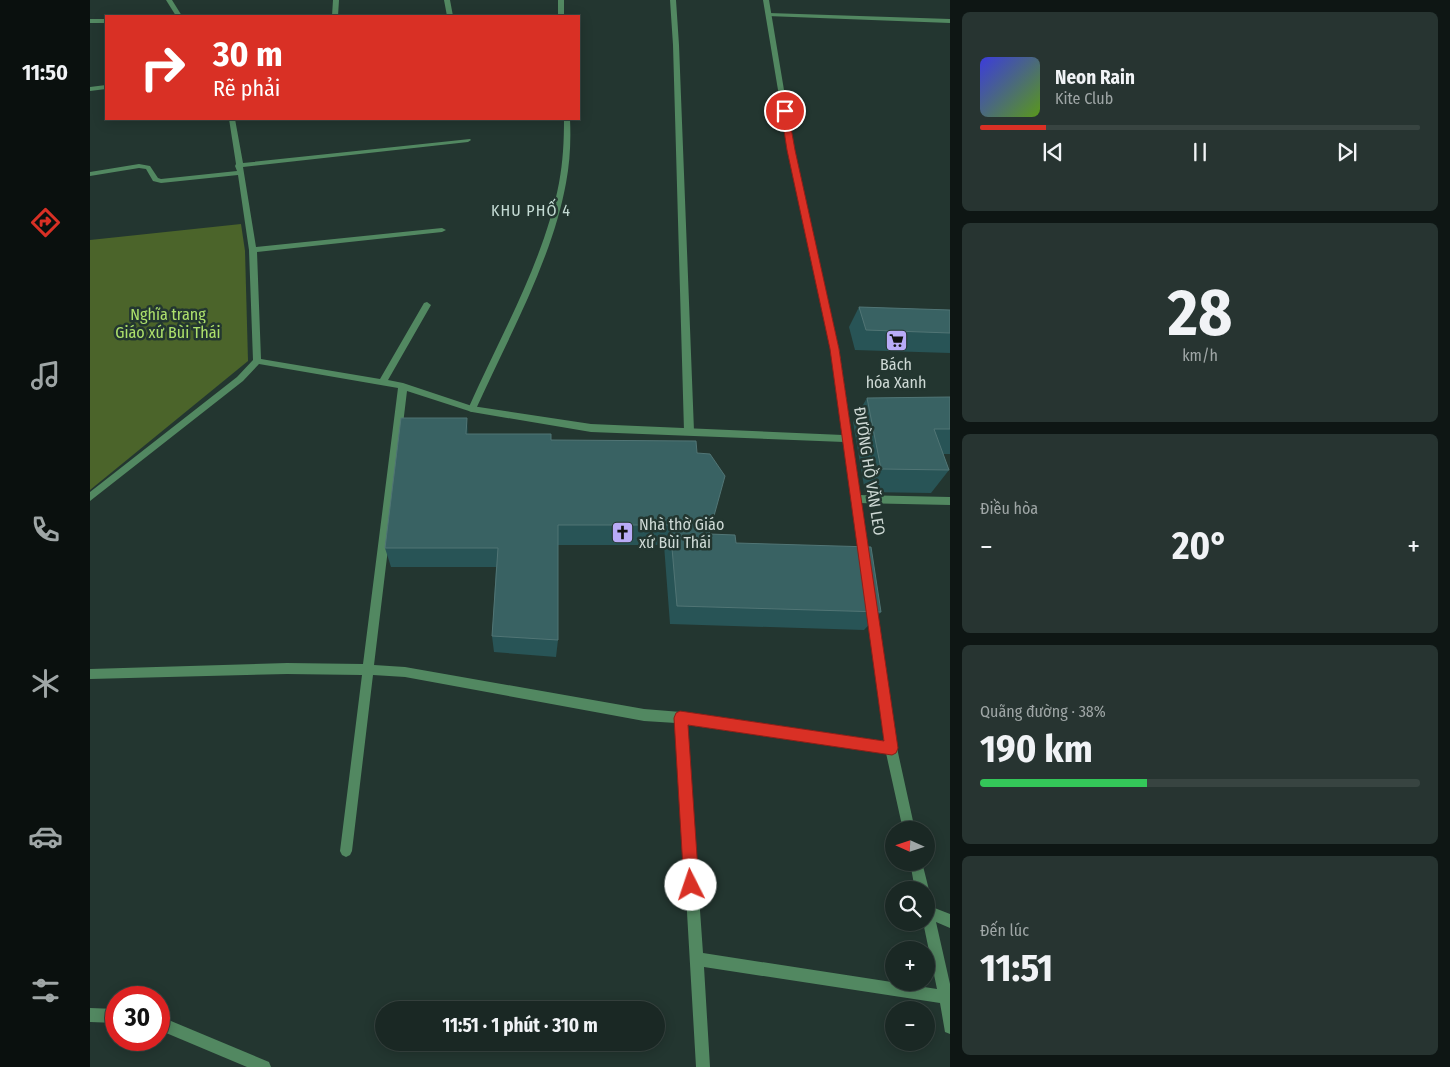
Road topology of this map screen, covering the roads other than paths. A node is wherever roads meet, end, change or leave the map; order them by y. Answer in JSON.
{"nodes":[{"id":1,"x":169,"y":0,"type":"edge"},
{"id":2,"x":336,"y":0,"type":"edge"},
{"id":3,"x":447,"y":0,"type":"edge"},
{"id":4,"x":562,"y":0,"type":"edge"},
{"id":5,"x":673,"y":0,"type":"edge"},
{"id":6,"x":766,"y":0,"type":"edge"},
{"id":7,"x":178,"y":15,"type":"edge"},
{"id":8,"x":335,"y":15,"type":"edge"},
{"id":9,"x":450,"y":15,"type":"edge"},
{"id":10,"x":561,"y":15,"type":"edge"},
{"id":11,"x":769,"y":15,"type":"junction"},
{"id":12,"x":90,"y":20,"type":"edge"},
{"id":13,"x":105,"y":21,"type":"edge"},
{"id":14,"x":950,"y":21,"type":"edge"},
{"id":15,"x":105,"y":87,"type":"edge"},
{"id":16,"x":90,"y":90,"type":"edge"},
{"id":17,"x":232,"y":120,"type":"edge"},
{"id":18,"x":567,"y":120,"type":"edge"},
{"id":19,"x":468,"y":140,"type":"dead end"},
{"id":20,"x":239,"y":169,"type":"junction"},
{"id":21,"x":90,"y":174,"type":"edge"},
{"id":22,"x":442,"y":230,"type":"dead end"},
{"id":23,"x":252,"y":250,"type":"junction"},
{"id":24,"x":427,"y":305,"type":"dead end"},
{"id":25,"x":257,"y":360,"type":"junction"},
{"id":26,"x":383,"y":382,"type":"junction"},
{"id":27,"x":403,"y":386,"type":"junction"},
{"id":28,"x":472,"y":408,"type":"junction"},
{"id":29,"x":689,"y":431,"type":"junction"},
{"id":30,"x":846,"y":439,"type":"junction"},
{"id":31,"x":90,"y":497,"type":"edge"},
{"id":32,"x":857,"y":500,"type":"junction"},
{"id":33,"x":950,"y":501,"type":"edge"},
{"id":34,"x":866,"y":566,"type":"edge"},
{"id":35,"x":870,"y":595,"type":"edge"},
{"id":36,"x":367,"y":669,"type":"junction"},
{"id":37,"x":90,"y":674,"type":"edge"},
{"id":38,"x":680,"y":718,"type":"junction"},
{"id":39,"x":892,"y":748,"type":"junction"},
{"id":40,"x":907,"y":821,"type":"edge"},
{"id":41,"x":346,"y":851,"type":"dead end"},
{"id":42,"x":935,"y":914,"type":"edge"},
{"id":43,"x":950,"y":922,"type":"edge"},
{"id":44,"x":932,"y":931,"type":"edge"},
{"id":45,"x":696,"y":959,"type":"junction"},
{"id":46,"x":946,"y":997,"type":"junction"},
{"id":47,"x":90,"y":1015,"type":"edge"},
{"id":48,"x":105,"y":1016,"type":"edge"},
{"id":49,"x":170,"y":1028,"type":"edge"},
{"id":50,"x":950,"y":1028,"type":"edge"},
{"id":51,"x":264,"y":1067,"type":"edge"},
{"id":52,"x":703,"y":1067,"type":"edge"}],
"edges":[{"from":1,"to":7,"type":"street"},
{"from":2,"to":8,"type":"street"},
{"from":3,"to":9,"type":"street"},
{"from":4,"to":10,"type":"street"},
{"from":5,"to":29,"type":"street"},
{"from":6,"to":11,"type":"street","name":"ĐƯỜNG HỒ VĂN LEO"},
{"from":11,"to":14,"type":"street"},
{"from":11,"to":30,"type":"street","name":"ĐƯỜNG HỒ VĂN LEO"},
{"from":12,"to":13,"type":"street"},
{"from":15,"to":16,"type":"street"},
{"from":17,"to":20,"type":"street"},
{"from":18,"to":28,"type":"street"},
{"from":19,"to":20,"type":"street"},
{"from":20,"to":21,"type":"street"},
{"from":20,"to":23,"type":"street"},
{"from":22,"to":23,"type":"street"},
{"from":23,"to":25,"type":"street"},
{"from":24,"to":26,"type":"street"},
{"from":25,"to":26,"type":"street"},
{"from":25,"to":31,"type":"street"},
{"from":26,"to":27,"type":"street"},
{"from":27,"to":28,"type":"street"},
{"from":27,"to":36,"type":"street"},
{"from":28,"to":29,"type":"street"},
{"from":29,"to":30,"type":"street"},
{"from":30,"to":32,"type":"street","name":"ĐƯỜNG HỒ VĂN LEO"},
{"from":32,"to":33,"type":"street"},
{"from":32,"to":34,"type":"street","name":"ĐƯỜNG HỒ VĂN LEO"},
{"from":35,"to":39,"type":"street"},
{"from":36,"to":37,"type":"street"},
{"from":36,"to":38,"type":"street"},
{"from":36,"to":41,"type":"street"},
{"from":38,"to":39,"type":"street"},
{"from":38,"to":45,"type":"street"},
{"from":39,"to":40,"type":"street"},
{"from":42,"to":43,"type":"street"},
{"from":44,"to":46,"type":"street"},
{"from":45,"to":46,"type":"street"},
{"from":45,"to":52,"type":"street"},
{"from":46,"to":50,"type":"street"},
{"from":47,"to":48,"type":"street"},
{"from":49,"to":51,"type":"street"}]}
